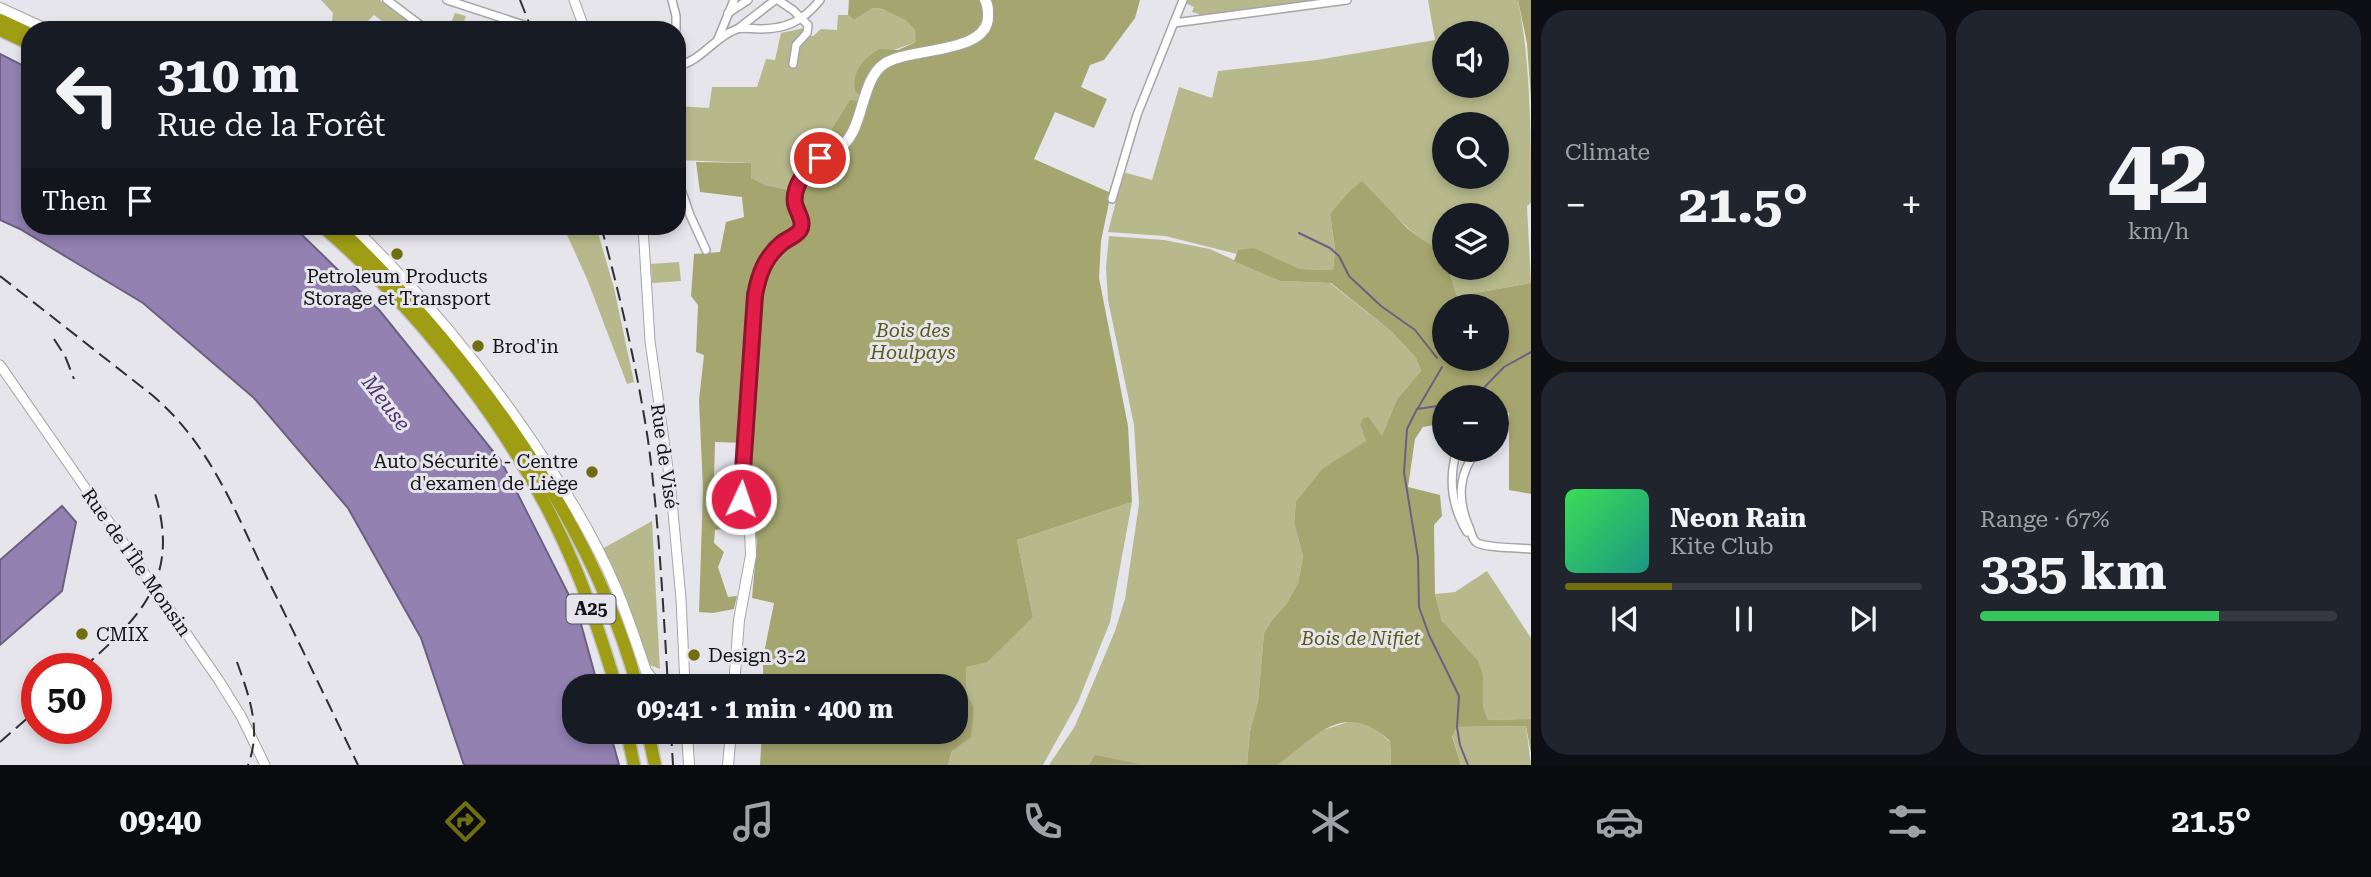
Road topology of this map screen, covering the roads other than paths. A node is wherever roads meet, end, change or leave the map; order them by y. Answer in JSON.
{"nodes":[{"id":1,"x":387,"y":0,"type":"edge"},
{"id":2,"x":447,"y":0,"type":"edge"},
{"id":3,"x":573,"y":0,"type":"edge"},
{"id":4,"x":734,"y":0,"type":"edge"},
{"id":5,"x":748,"y":0,"type":"edge"},
{"id":6,"x":776,"y":0,"type":"edge"},
{"id":7,"x":820,"y":0,"type":"edge"},
{"id":8,"x":985,"y":0,"type":"edge"},
{"id":9,"x":1183,"y":0,"type":"edge"},
{"id":10,"x":1347,"y":0,"type":"edge"},
{"id":11,"x":674,"y":2,"type":"edge"},
{"id":12,"x":0,"y":8,"type":"edge"},
{"id":13,"x":727,"y":13,"type":"junction"},
{"id":14,"x":801,"y":17,"type":"junction"},
{"id":15,"x":0,"y":20,"type":"edge"},
{"id":16,"x":28,"y":21,"type":"edge"},
{"id":17,"x":415,"y":21,"type":"edge"},
{"id":18,"x":512,"y":21,"type":"edge"},
{"id":19,"x":581,"y":21,"type":"edge"},
{"id":20,"x":675,"y":21,"type":"edge"},
{"id":21,"x":1174,"y":23,"type":"junction"},
{"id":22,"x":739,"y":28,"type":"junction"},
{"id":23,"x":0,"y":30,"type":"edge"},
{"id":24,"x":21,"y":30,"type":"edge"},
{"id":25,"x":718,"y":39,"type":"junction"},
{"id":26,"x":21,"y":40,"type":"edge"},
{"id":27,"x":686,"y":63,"type":"edge"},
{"id":28,"x":793,"y":64,"type":"dead end"},
{"id":29,"x":1112,"y":199,"type":"dead end"},
{"id":30,"x":686,"y":204,"type":"edge"},
{"id":31,"x":332,"y":235,"type":"edge"},
{"id":32,"x":346,"y":235,"type":"edge"},
{"id":33,"x":361,"y":235,"type":"edge"},
{"id":34,"x":644,"y":235,"type":"edge"},
{"id":35,"x":706,"y":250,"type":"dead end"},
{"id":36,"x":0,"y":365,"type":"edge"},
{"id":37,"x":1455,"y":462,"type":"edge"},
{"id":38,"x":1468,"y":462,"type":"edge"},
{"id":39,"x":1478,"y":543,"type":"junction"},
{"id":40,"x":1531,"y":549,"type":"edge"},
{"id":41,"x":612,"y":674,"type":"edge"},
{"id":42,"x":633,"y":674,"type":"edge"},
{"id":43,"x":648,"y":674,"type":"edge"},
{"id":44,"x":683,"y":674,"type":"edge"},
{"id":45,"x":735,"y":674,"type":"edge"},
{"id":46,"x":630,"y":744,"type":"edge"},
{"id":47,"x":651,"y":744,"type":"edge"},
{"id":48,"x":688,"y":744,"type":"edge"},
{"id":49,"x":730,"y":744,"type":"edge"},
{"id":50,"x":265,"y":765,"type":"edge"},
{"id":51,"x":634,"y":765,"type":"edge"},
{"id":52,"x":655,"y":765,"type":"edge"},
{"id":53,"x":689,"y":765,"type":"edge"},
{"id":54,"x":728,"y":765,"type":"edge"}],
"edges":[{"from":1,"to":17,"type":"street"},
{"from":2,"to":18,"type":"street"},
{"from":3,"to":19,"type":"street"},
{"from":4,"to":13,"type":"street"},
{"from":5,"to":13,"type":"street"},
{"from":6,"to":14,"type":"street"},
{"from":6,"to":22,"type":"street"},
{"from":7,"to":14,"type":"street"},
{"from":8,"to":45,"type":"main road"},
{"from":9,"to":21,"type":"street"},
{"from":10,"to":21,"type":"street"},
{"from":11,"to":20,"type":"street"},
{"from":12,"to":16,"type":"main road"},
{"from":13,"to":25,"type":"street"},
{"from":14,"to":22,"type":"street"},
{"from":14,"to":28,"type":"street"},
{"from":15,"to":24,"type":"highway"},
{"from":21,"to":29,"type":"street"},
{"from":22,"to":25,"type":"street"},
{"from":23,"to":26,"type":"highway"},
{"from":25,"to":27,"type":"street"},
{"from":30,"to":35,"type":"street"},
{"from":31,"to":41,"type":"highway","number":"A25"},
{"from":32,"to":42,"type":"highway","number":"A25"},
{"from":33,"to":43,"type":"main road"},
{"from":34,"to":44,"type":"street","name":"Rue de Visé"},
{"from":36,"to":50,"type":"street","name":"Rue de l'Île Monsin"},
{"from":37,"to":39,"type":"street"},
{"from":38,"to":39,"type":"street"},
{"from":39,"to":40,"type":"street"},
{"from":46,"to":51,"type":"highway"},
{"from":47,"to":52,"type":"highway"},
{"from":48,"to":53,"type":"main road"},
{"from":49,"to":54,"type":"main road"}]}
